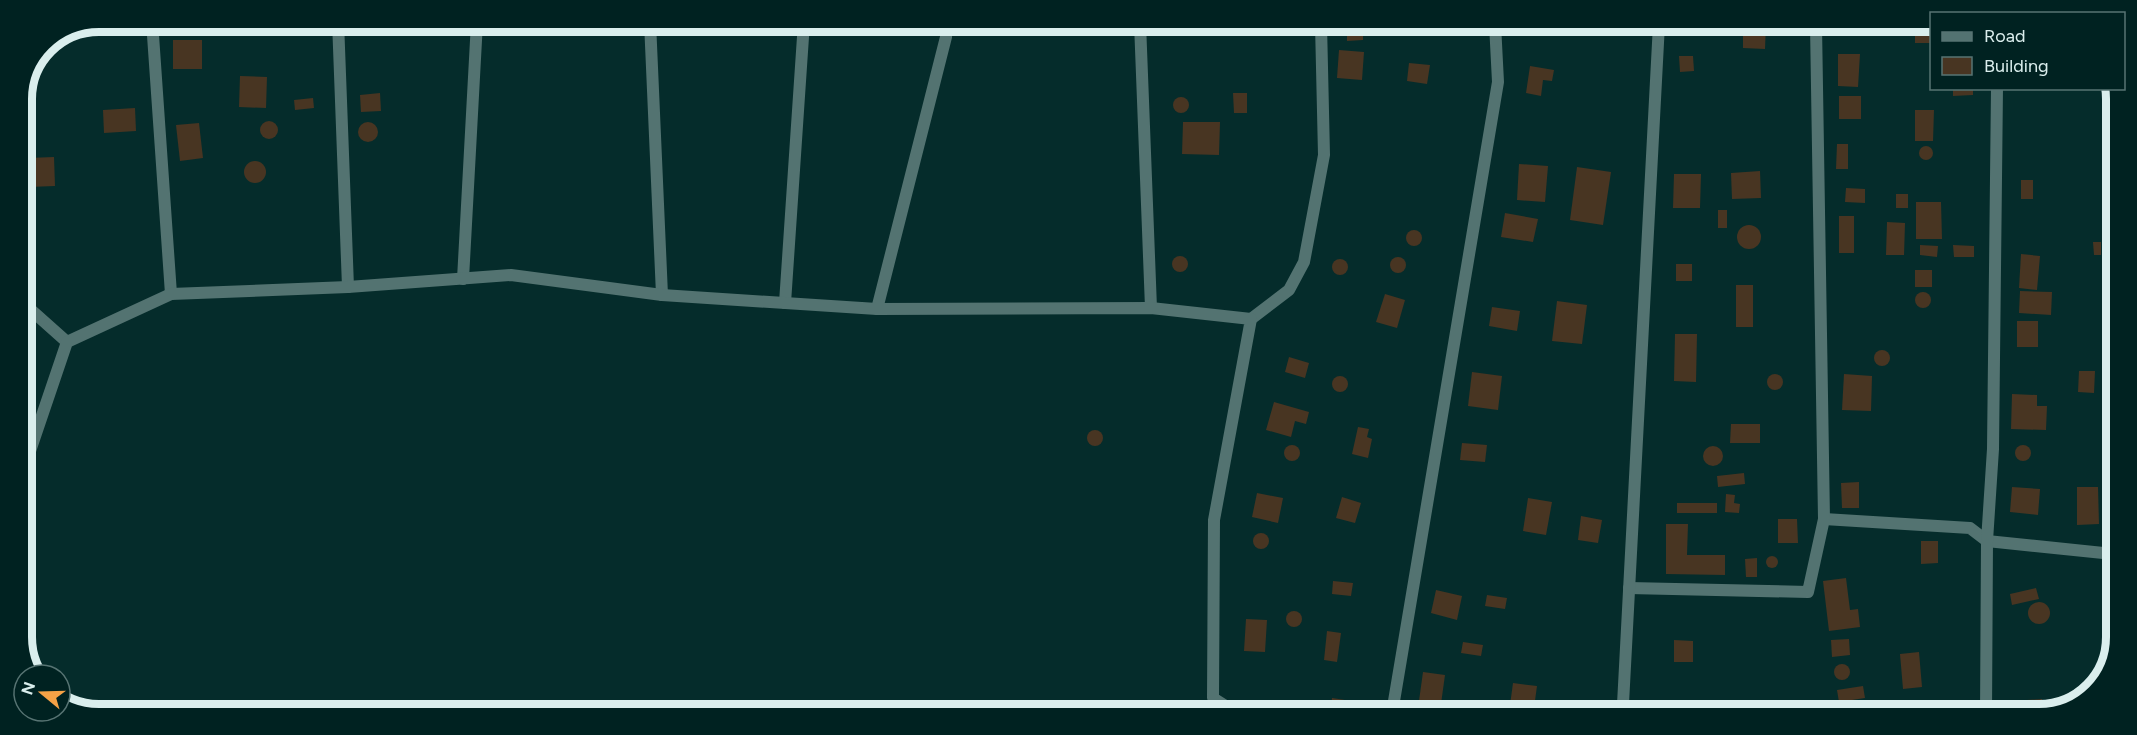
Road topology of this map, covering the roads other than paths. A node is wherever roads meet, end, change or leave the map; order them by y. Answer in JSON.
{"nodes":[{"id":1,"x":153,"y":32,"type":"edge"},
{"id":2,"x":338,"y":32,"type":"edge"},
{"id":3,"x":476,"y":32,"type":"edge"},
{"id":4,"x":650,"y":32,"type":"edge"},
{"id":5,"x":803,"y":32,"type":"edge"},
{"id":6,"x":946,"y":32,"type":"edge"},
{"id":7,"x":1140,"y":32,"type":"edge"},
{"id":8,"x":1321,"y":32,"type":"edge"},
{"id":9,"x":1495,"y":32,"type":"edge"},
{"id":10,"x":1659,"y":32,"type":"edge"},
{"id":11,"x":1816,"y":32,"type":"edge"},
{"id":12,"x":1997,"y":90,"type":"edge"},
{"id":13,"x":463,"y":279,"type":"junction"},
{"id":14,"x":348,"y":287,"type":"junction"},
{"id":15,"x":171,"y":294,"type":"junction"},
{"id":16,"x":662,"y":295,"type":"junction"},
{"id":17,"x":784,"y":303,"type":"junction"},
{"id":18,"x":1151,"y":308,"type":"junction"},
{"id":19,"x":877,"y":309,"type":"junction"},
{"id":20,"x":32,"y":311,"type":"edge"},
{"id":21,"x":1251,"y":319,"type":"junction"},
{"id":22,"x":68,"y":342,"type":"junction"},
{"id":23,"x":32,"y":445,"type":"edge"},
{"id":24,"x":1824,"y":519,"type":"junction"},
{"id":25,"x":1987,"y":541,"type":"junction"},
{"id":26,"x":2106,"y":553,"type":"edge"},
{"id":27,"x":1629,"y":588,"type":"junction"},
{"id":28,"x":1222,"y":704,"type":"edge"},
{"id":29,"x":1394,"y":704,"type":"edge"},
{"id":30,"x":1623,"y":704,"type":"edge"},
{"id":31,"x":1986,"y":704,"type":"edge"}],
"edges":[{"from":1,"to":15,"type":"street"},
{"from":2,"to":14,"type":"street"},
{"from":3,"to":13,"type":"street"},
{"from":4,"to":16,"type":"street"},
{"from":5,"to":17,"type":"street"},
{"from":6,"to":19,"type":"street"},
{"from":7,"to":18,"type":"street"},
{"from":8,"to":21,"type":"street"},
{"from":9,"to":29,"type":"street"},
{"from":10,"to":27,"type":"street"},
{"from":11,"to":24,"type":"street"},
{"from":12,"to":25,"type":"street"},
{"from":13,"to":14,"type":"street"},
{"from":13,"to":16,"type":"street"},
{"from":14,"to":15,"type":"street"},
{"from":15,"to":22,"type":"street"},
{"from":16,"to":17,"type":"street"},
{"from":17,"to":19,"type":"street"},
{"from":18,"to":19,"type":"street"},
{"from":18,"to":21,"type":"street"},
{"from":20,"to":22,"type":"street"},
{"from":21,"to":28,"type":"street"},
{"from":22,"to":23,"type":"street"},
{"from":24,"to":25,"type":"street"},
{"from":24,"to":27,"type":"street"},
{"from":25,"to":26,"type":"street"},
{"from":25,"to":31,"type":"street"},
{"from":27,"to":30,"type":"street"}]}
